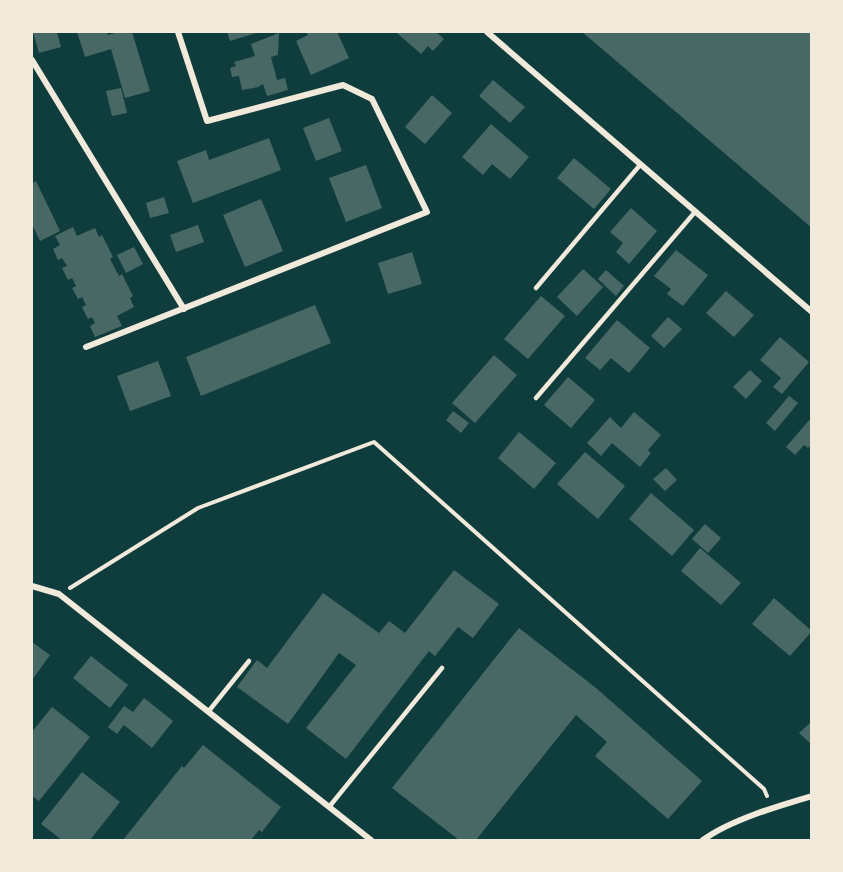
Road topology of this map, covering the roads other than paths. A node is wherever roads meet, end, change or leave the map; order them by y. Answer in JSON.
{"nodes":[{"id":1,"x":178,"y":32,"type":"edge"},
{"id":2,"x":487,"y":32,"type":"edge"},
{"id":3,"x":32,"y":60,"type":"edge"},
{"id":4,"x":640,"y":165,"type":"junction"},
{"id":5,"x":695,"y":212,"type":"junction"},
{"id":6,"x":536,"y":288,"type":"dead end"},
{"id":7,"x":184,"y":309,"type":"junction"},
{"id":8,"x":812,"y":312,"type":"edge"},
{"id":9,"x":86,"y":347,"type":"dead end"},
{"id":10,"x":536,"y":398,"type":"dead end"},
{"id":11,"x":32,"y":586,"type":"edge"},
{"id":12,"x":249,"y":661,"type":"dead end"},
{"id":13,"x":442,"y":668,"type":"dead end"},
{"id":14,"x":208,"y":712,"type":"junction"},
{"id":15,"x":812,"y":796,"type":"edge"},
{"id":16,"x":329,"y":807,"type":"junction"},
{"id":17,"x":372,"y":840,"type":"edge"},
{"id":18,"x":703,"y":840,"type":"edge"}],
"edges":[{"from":1,"to":7,"type":"street"},
{"from":2,"to":4,"type":"street"},
{"from":3,"to":7,"type":"street"},
{"from":4,"to":5,"type":"street"},
{"from":4,"to":6,"type":"lane"},
{"from":5,"to":8,"type":"street"},
{"from":5,"to":10,"type":"lane"},
{"from":7,"to":9,"type":"street"},
{"from":11,"to":14,"type":"street"},
{"from":12,"to":14,"type":"lane"},
{"from":13,"to":16,"type":"lane"},
{"from":14,"to":16,"type":"street"},
{"from":15,"to":18,"type":"street"},
{"from":16,"to":17,"type":"street"}]}
